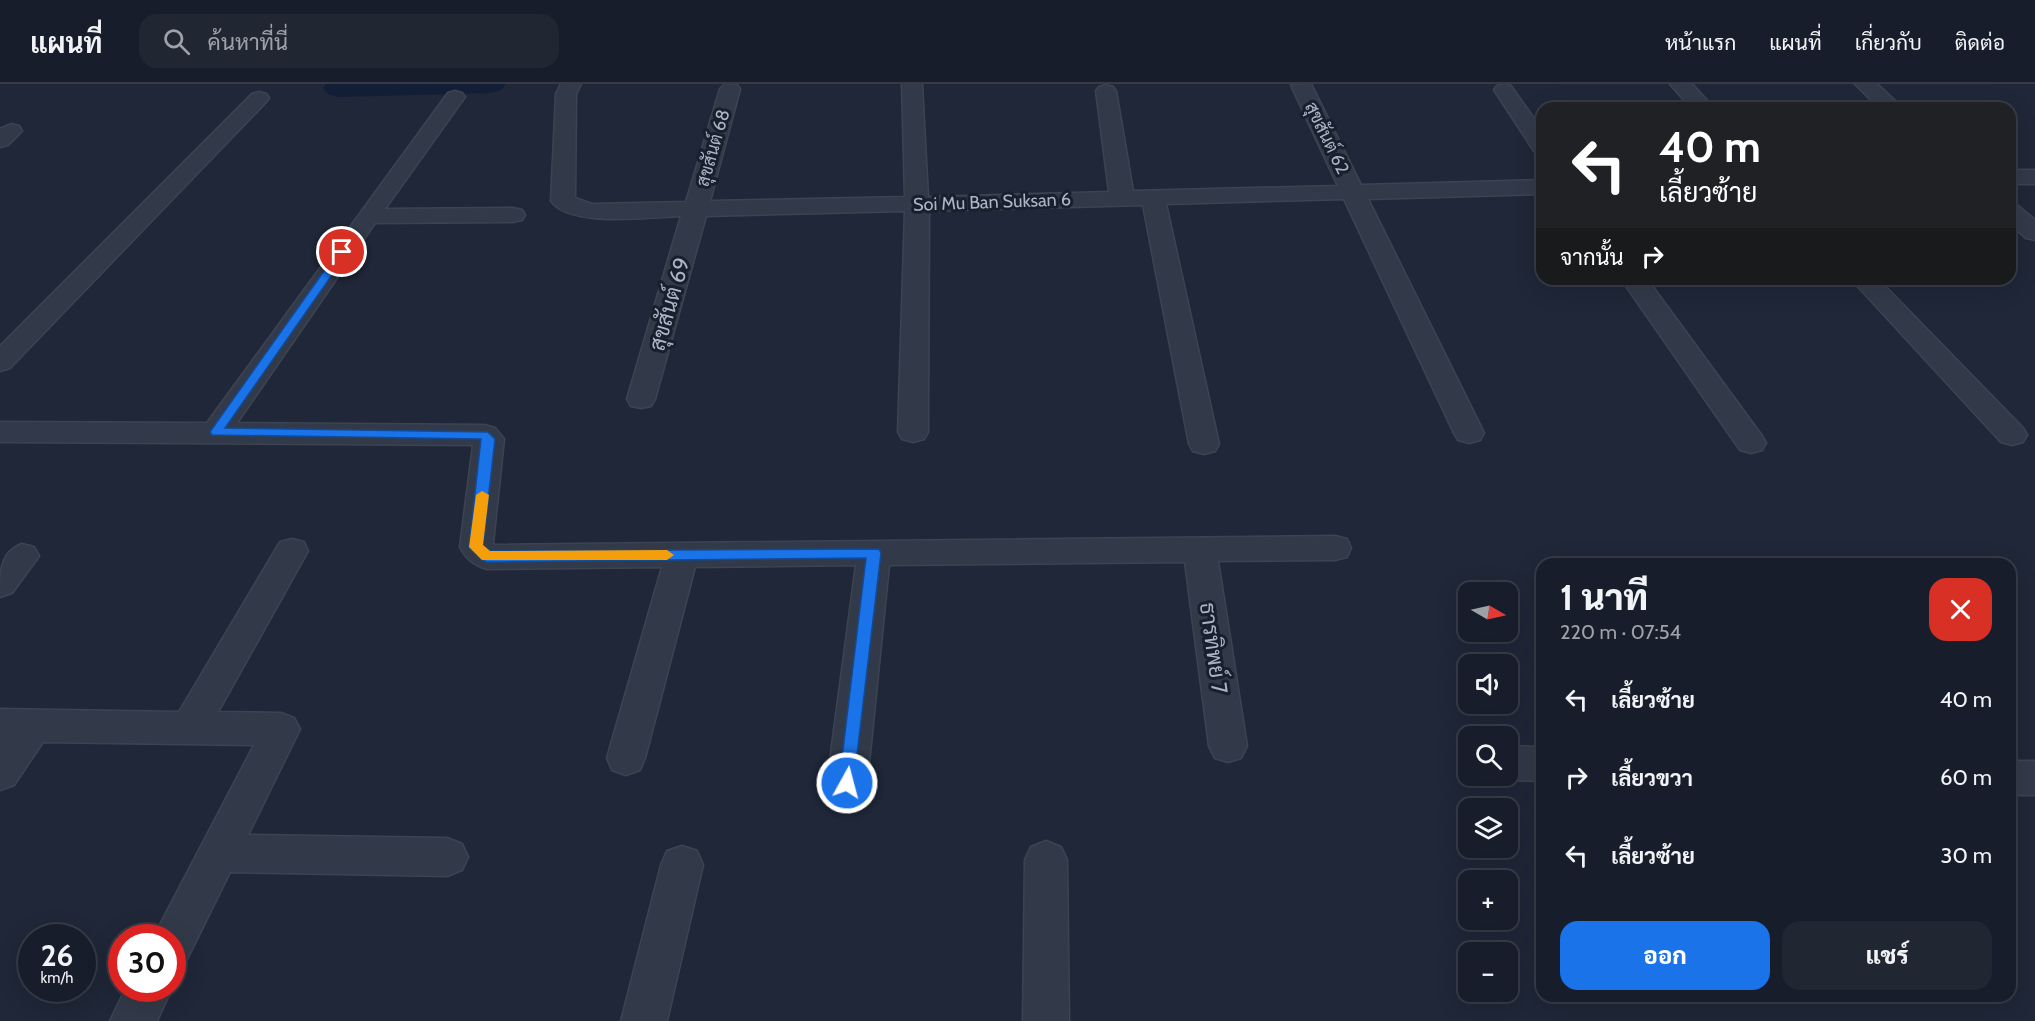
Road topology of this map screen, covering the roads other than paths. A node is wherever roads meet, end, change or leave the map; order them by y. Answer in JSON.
{"nodes":[{"id":1,"x":912,"y":84,"type":"edge"},
{"id":2,"x":1680,"y":84,"type":"edge"},
{"id":3,"x":1865,"y":84,"type":"edge"},
{"id":4,"x":1301,"y":85,"type":"edge"},
{"id":5,"x":569,"y":89,"type":"edge"},
{"id":6,"x":730,"y":89,"type":"dead end"},
{"id":7,"x":1504,"y":90,"type":"dead end"},
{"id":8,"x":1106,"y":91,"type":"dead end"},
{"id":9,"x":259,"y":98,"type":"dead end"},
{"id":10,"x":455,"y":98,"type":"dead end"},
{"id":11,"x":1697,"y":102,"type":"edge"},
{"id":12,"x":1885,"y":102,"type":"edge"},
{"id":13,"x":1536,"y":137,"type":"edge"},
{"id":14,"x":2016,"y":177,"type":"edge"},
{"id":15,"x":2035,"y":177,"type":"edge"},
{"id":16,"x":1536,"y":187,"type":"edge"},
{"id":17,"x":1353,"y":191,"type":"junction"},
{"id":18,"x":1122,"y":197,"type":"junction"},
{"id":19,"x":1153,"y":198,"type":"junction"},
{"id":20,"x":917,"y":204,"type":"junction"},
{"id":21,"x":697,"y":208,"type":"junction"},
{"id":22,"x":513,"y":215,"type":"dead end"},
{"id":23,"x":368,"y":216,"type":"junction"},
{"id":24,"x":2016,"y":216,"type":"edge"},
{"id":25,"x":2035,"y":233,"type":"edge"},
{"id":26,"x":1638,"y":285,"type":"edge"},
{"id":27,"x":1870,"y":285,"type":"edge"},
{"id":28,"x":0,"y":362,"type":"edge"},
{"id":29,"x":641,"y":399,"type":"dead end"},
{"id":30,"x":0,"y":432,"type":"edge"},
{"id":31,"x":216,"y":432,"type":"junction"},
{"id":32,"x":914,"y":432,"type":"dead end"},
{"id":33,"x":1469,"y":433,"type":"dead end"},
{"id":34,"x":2012,"y":435,"type":"dead end"},
{"id":35,"x":1751,"y":443,"type":"dead end"},
{"id":36,"x":1204,"y":444,"type":"dead end"},
{"id":37,"x":1335,"y":548,"type":"dead end"},
{"id":38,"x":1200,"y":550,"type":"junction"},
{"id":39,"x":292,"y":551,"type":"dead end"},
{"id":40,"x":874,"y":553,"type":"junction"},
{"id":41,"x":682,"y":554,"type":"junction"},
{"id":42,"x":22,"y":555,"type":"dead end"},
{"id":43,"x":0,"y":584,"type":"edge"},
{"id":44,"x":16,"y":725,"type":"edge"},
{"id":45,"x":189,"y":728,"type":"junction"},
{"id":46,"x":1228,"y":746,"type":"dead end"},
{"id":47,"x":626,"y":758,"type":"dead end"},
{"id":48,"x":1518,"y":763,"type":"edge"},
{"id":49,"x":1536,"y":764,"type":"edge"},
{"id":50,"x":0,"y":773,"type":"edge"},
{"id":51,"x":2016,"y":778,"type":"edge"},
{"id":52,"x":2035,"y":778,"type":"edge"},
{"id":53,"x":847,"y":783,"type":"dead end"},
{"id":54,"x":219,"y":853,"type":"junction"},
{"id":55,"x":447,"y":857,"type":"dead end"},
{"id":56,"x":1046,"y":860,"type":"dead end"},
{"id":57,"x":682,"y":865,"type":"dead end"},
{"id":58,"x":182,"y":924,"type":"edge"},
{"id":59,"x":143,"y":1002,"type":"edge"},
{"id":60,"x":133,"y":1021,"type":"edge"},
{"id":61,"x":644,"y":1021,"type":"edge"},
{"id":62,"x":1046,"y":1021,"type":"edge"}],
"edges":[{"from":1,"to":20,"type":"street"},
{"from":2,"to":11,"type":"street"},
{"from":3,"to":12,"type":"street"},
{"from":4,"to":17,"type":"street","name":"สุขสันต์ 62"},
{"from":5,"to":21,"type":"street","name":"Soi Mu Ban Suksan 6"},
{"from":6,"to":21,"type":"street","name":"สุขสันต์ 68"},
{"from":7,"to":13,"type":"street"},
{"from":8,"to":18,"type":"street"},
{"from":9,"to":28,"type":"street"},
{"from":10,"to":23,"type":"street"},
{"from":14,"to":15,"type":"street"},
{"from":16,"to":17,"type":"street","name":"Soi Mu Ban Suksan 6"},
{"from":17,"to":19,"type":"street","name":"Soi Mu Ban Suksan 6"},
{"from":17,"to":33,"type":"street","name":"สุขสันต์ 62"},
{"from":18,"to":19,"type":"street","name":"Soi Mu Ban Suksan 6"},
{"from":18,"to":20,"type":"street","name":"Soi Mu Ban Suksan 6"},
{"from":19,"to":36,"type":"street"},
{"from":20,"to":21,"type":"street","name":"Soi Mu Ban Suksan 6"},
{"from":20,"to":32,"type":"street"},
{"from":21,"to":29,"type":"street","name":"สุขสันต์ 69"},
{"from":22,"to":23,"type":"street"},
{"from":23,"to":31,"type":"street"},
{"from":24,"to":25,"type":"street"},
{"from":26,"to":35,"type":"street"},
{"from":27,"to":34,"type":"street"},
{"from":30,"to":31,"type":"street"},
{"from":31,"to":41,"type":"street"},
{"from":37,"to":38,"type":"street"},
{"from":38,"to":40,"type":"street"},
{"from":38,"to":46,"type":"street","name":"ธารทิพย์ 7"},
{"from":39,"to":45,"type":"street"},
{"from":40,"to":41,"type":"street"},
{"from":40,"to":53,"type":"street"},
{"from":41,"to":47,"type":"street"},
{"from":42,"to":43,"type":"street"},
{"from":44,"to":45,"type":"street"},
{"from":44,"to":50,"type":"street"},
{"from":45,"to":54,"type":"street"},
{"from":48,"to":49,"type":"street"},
{"from":51,"to":52,"type":"street"},
{"from":54,"to":55,"type":"street"},
{"from":54,"to":58,"type":"street"},
{"from":56,"to":62,"type":"street"},
{"from":57,"to":61,"type":"street"},
{"from":59,"to":60,"type":"street"}]}
